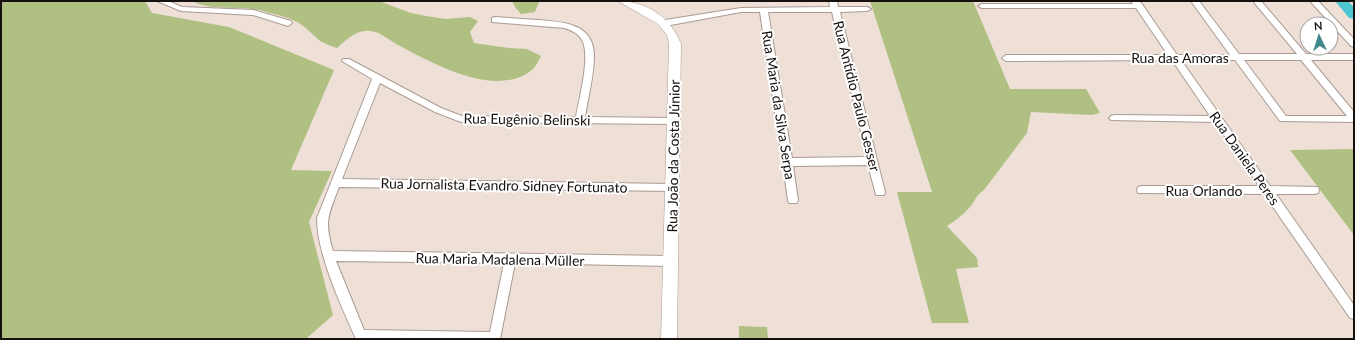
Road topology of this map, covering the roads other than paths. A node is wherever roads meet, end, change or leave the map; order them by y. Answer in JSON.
{"nodes":[{"id":1,"x":161,"y":1,"type":"edge"},
{"id":2,"x":623,"y":1,"type":"edge"},
{"id":3,"x":1195,"y":1,"type":"edge"},
{"id":4,"x":1257,"y":1,"type":"edge"},
{"id":5,"x":1314,"y":1,"type":"edge"},
{"id":6,"x":636,"y":4,"type":"edge"},
{"id":7,"x":1137,"y":4,"type":"edge"},
{"id":8,"x":834,"y":5,"type":"edge"},
{"id":9,"x":982,"y":6,"type":"dead end"},
{"id":10,"x":867,"y":9,"type":"dead end"},
{"id":11,"x":764,"y":10,"type":"junction"},
{"id":12,"x":495,"y":20,"type":"dead end"},
{"id":13,"x":288,"y":23,"type":"dead end"},
{"id":14,"x":665,"y":23,"type":"junction"},
{"id":15,"x":1354,"y":44,"type":"edge"},
{"id":16,"x":1175,"y":57,"type":"junction"},
{"id":17,"x":1237,"y":57,"type":"junction"},
{"id":18,"x":1303,"y":57,"type":"junction"},
{"id":19,"x":1354,"y":57,"type":"edge"},
{"id":20,"x":1006,"y":58,"type":"dead end"},
{"id":21,"x":346,"y":61,"type":"dead end"},
{"id":22,"x":378,"y":78,"type":"junction"},
{"id":23,"x":1114,"y":118,"type":"dead end"},
{"id":24,"x":1217,"y":118,"type":"junction"},
{"id":25,"x":1354,"y":118,"type":"edge"},
{"id":26,"x":580,"y":120,"type":"junction"},
{"id":27,"x":673,"y":121,"type":"junction"},
{"id":28,"x":873,"y":161,"type":"junction"},
{"id":29,"x":787,"y":162,"type":"junction"},
{"id":30,"x":336,"y":183,"type":"junction"},
{"id":31,"x":672,"y":188,"type":"junction"},
{"id":32,"x":1142,"y":190,"type":"dead end"},
{"id":33,"x":1267,"y":190,"type":"junction"},
{"id":34,"x":1314,"y":190,"type":"dead end"},
{"id":35,"x":880,"y":192,"type":"dead end"},
{"id":36,"x":793,"y":200,"type":"dead end"},
{"id":37,"x":330,"y":256,"type":"junction"},
{"id":38,"x":510,"y":259,"type":"junction"},
{"id":39,"x":670,"y":261,"type":"junction"},
{"id":40,"x":1354,"y":314,"type":"edge"},
{"id":41,"x":669,"y":339,"type":"edge"}],
"edges":[{"from":1,"to":13,"type":"street"},
{"from":2,"to":6,"type":"main road"},
{"from":3,"to":17,"type":"street"},
{"from":4,"to":18,"type":"street"},
{"from":5,"to":15,"type":"street"},
{"from":6,"to":14,"type":"main road"},
{"from":7,"to":9,"type":"street"},
{"from":7,"to":16,"type":"street","name":"Rua Daniela Peres"},
{"from":8,"to":10,"type":"street"},
{"from":8,"to":11,"type":"street"},
{"from":8,"to":28,"type":"street","name":"Rua Antídio Paulo Gesser"},
{"from":11,"to":14,"type":"street"},
{"from":11,"to":29,"type":"street","name":"Rua Maria da Silva Serpa"},
{"from":12,"to":26,"type":"street"},
{"from":14,"to":27,"type":"main road","name":"Rua João da Costa Júnior"},
{"from":16,"to":17,"type":"street","name":"Rua das Amoras"},
{"from":16,"to":20,"type":"street","name":"Rua das Amoras"},
{"from":16,"to":24,"type":"street","name":"Rua Daniela Peres"},
{"from":17,"to":18,"type":"street","name":"Rua das Amoras"},
{"from":17,"to":25,"type":"street"},
{"from":18,"to":19,"type":"street","name":"Rua das Amoras"},
{"from":18,"to":25,"type":"street"},
{"from":21,"to":22,"type":"street","name":"Rua Eugênio Belinski"},
{"from":22,"to":26,"type":"street","name":"Rua Eugênio Belinski"},
{"from":22,"to":30,"type":"street"},
{"from":23,"to":24,"type":"street"},
{"from":24,"to":33,"type":"street","name":"Rua Daniela Peres"},
{"from":26,"to":27,"type":"street","name":"Rua Eugênio Belinski"},
{"from":27,"to":31,"type":"main road","name":"Rua João da Costa Júnior"},
{"from":28,"to":29,"type":"street"},
{"from":28,"to":35,"type":"street","name":"Rua Antídio Paulo Gesser"},
{"from":29,"to":36,"type":"street","name":"Rua Maria da Silva Serpa"},
{"from":30,"to":31,"type":"street","name":"Rua Jornalista Evandro Sidney Fortunato"},
{"from":30,"to":37,"type":"street"},
{"from":31,"to":39,"type":"main road","name":"Rua João da Costa Júnior"},
{"from":32,"to":33,"type":"street","name":"Rua Orlando"},
{"from":33,"to":34,"type":"street","name":"Rua Orlando"},
{"from":33,"to":40,"type":"street","name":"Rua Daniela Peres"},
{"from":37,"to":38,"type":"street","name":"Rua Maria Madalena Müller"},
{"from":37,"to":38,"type":"street"},
{"from":38,"to":39,"type":"street","name":"Rua Maria Madalena Müller"},
{"from":39,"to":41,"type":"main road","name":"Rua João da Costa Júnior"}]}
